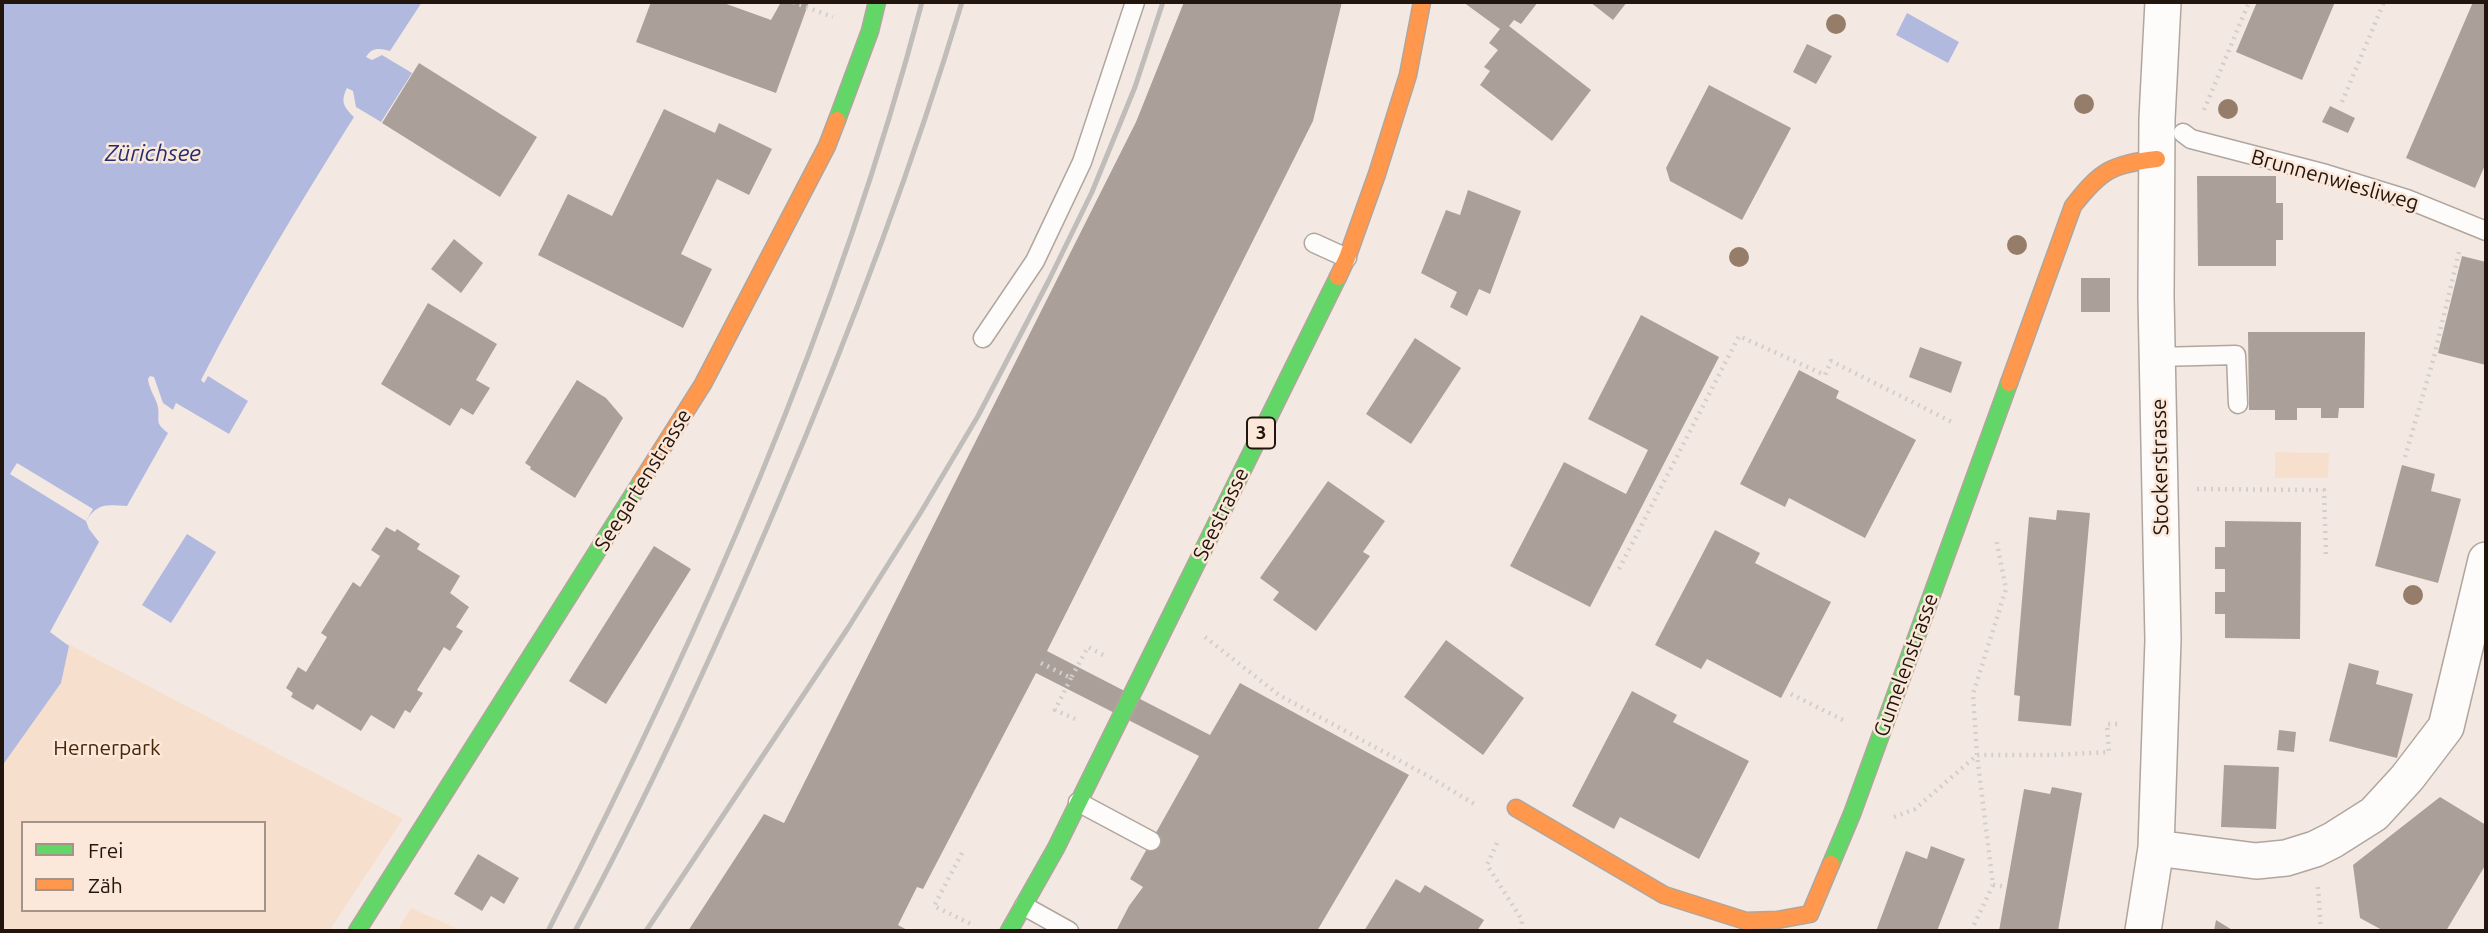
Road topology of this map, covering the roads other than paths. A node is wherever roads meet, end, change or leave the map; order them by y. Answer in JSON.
{"nodes":[{"id":1,"x":877,"y":2,"type":"edge"},
{"id":2,"x":1135,"y":2,"type":"edge"},
{"id":3,"x":1422,"y":2,"type":"edge"},
{"id":4,"x":2163,"y":2,"type":"edge"},
{"id":5,"x":2187,"y":136,"type":"road end"},
{"id":6,"x":2157,"y":159,"type":"junction"},
{"id":7,"x":2486,"y":231,"type":"edge"},
{"id":8,"x":1314,"y":243,"type":"dead end"},
{"id":9,"x":1347,"y":258,"type":"junction"},
{"id":10,"x":983,"y":338,"type":"dead end"},
{"id":11,"x":2157,"y":357,"type":"junction"},
{"id":12,"x":2238,"y":404,"type":"dead end"},
{"id":13,"x":2486,"y":560,"type":"edge"},
{"id":14,"x":1078,"y":802,"type":"junction"},
{"id":15,"x":1516,"y":808,"type":"road end"},
{"id":16,"x":1151,"y":841,"type":"dead end"},
{"id":17,"x":2155,"y":848,"type":"junction"},
{"id":18,"x":1024,"y":906,"type":"junction"},
{"id":19,"x":357,"y":931,"type":"edge"},
{"id":20,"x":1009,"y":931,"type":"edge"},
{"id":21,"x":1069,"y":931,"type":"edge"},
{"id":22,"x":2143,"y":931,"type":"edge"}],
"edges":[{"from":1,"to":19,"type":"street","name":"Seegartenstrasse"},
{"from":2,"to":10,"type":"lane"},
{"from":3,"to":9,"type":"street","name":"Seestrasse","number":"3"},
{"from":4,"to":6,"type":"street","name":"Stockerstrasse"},
{"from":5,"to":7,"type":"lane","name":"Brunnenwiesliweg"},
{"from":6,"to":11,"type":"street","name":"Stockerstrasse"},
{"from":6,"to":15,"type":"street","name":"Gumelenstrasse"},
{"from":8,"to":9,"type":"lane"},
{"from":9,"to":14,"type":"street","name":"Seestrasse","number":"3"},
{"from":11,"to":12,"type":"lane"},
{"from":11,"to":17,"type":"street","name":"Stockerstrasse"},
{"from":13,"to":17,"type":"street"},
{"from":14,"to":16,"type":"lane"},
{"from":14,"to":18,"type":"street","name":"Seestrasse","number":"3"},
{"from":17,"to":22,"type":"street","name":"Stockerstrasse"},
{"from":18,"to":20,"type":"street","name":"Seestrasse","number":"3"},
{"from":18,"to":21,"type":"lane"}]}
